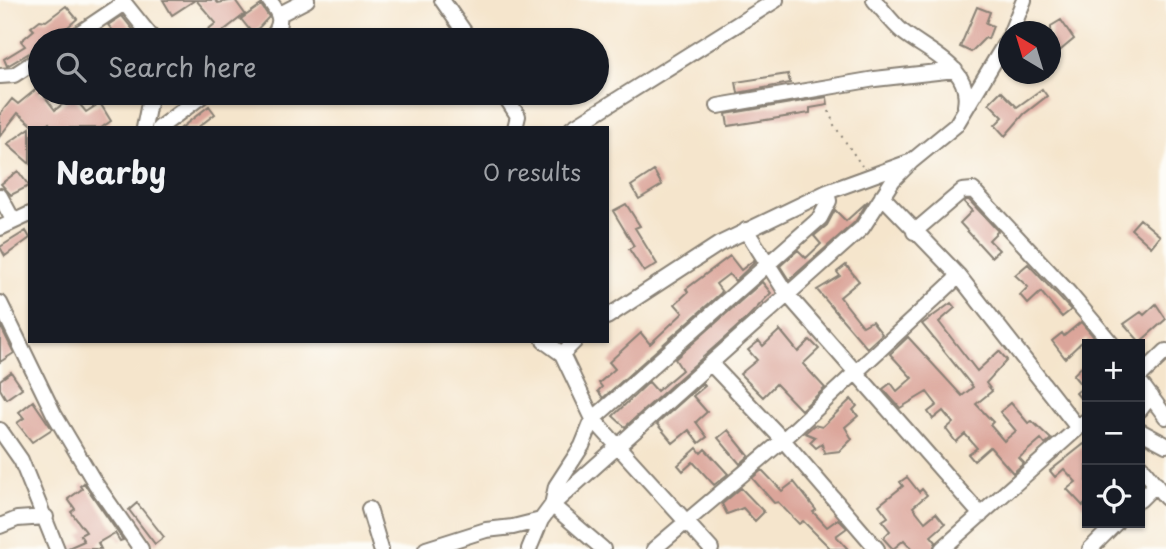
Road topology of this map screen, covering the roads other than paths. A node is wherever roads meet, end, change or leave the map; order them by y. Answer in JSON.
{"nodes":[{"id":1,"x":269,"y":0,"type":"edge"},
{"id":2,"x":307,"y":0,"type":"edge"},
{"id":3,"x":442,"y":0,"type":"edge"},
{"id":4,"x":776,"y":0,"type":"edge"},
{"id":5,"x":874,"y":0,"type":"edge"},
{"id":6,"x":1024,"y":0,"type":"edge"},
{"id":7,"x":123,"y":1,"type":"edge"},
{"id":8,"x":280,"y":14,"type":"junction"},
{"id":9,"x":1015,"y":21,"type":"edge"},
{"id":10,"x":86,"y":28,"type":"edge"},
{"id":11,"x":144,"y":28,"type":"edge"},
{"id":12,"x":277,"y":28,"type":"edge"},
{"id":13,"x":462,"y":28,"type":"edge"},
{"id":14,"x":998,"y":55,"type":"edge"},
{"id":15,"x":28,"y":66,"type":"edge"},
{"id":16,"x":955,"y":70,"type":"junction"},
{"id":17,"x":0,"y":76,"type":"edge"},
{"id":18,"x":149,"y":105,"type":"edge"},
{"id":19,"x":187,"y":105,"type":"edge"},
{"id":20,"x":510,"y":105,"type":"edge"},
{"id":21,"x":609,"y":105,"type":"edge"},
{"id":22,"x":609,"y":105,"type":"edge"},
{"id":23,"x":718,"y":106,"type":"dead end"},
{"id":24,"x":964,"y":111,"type":"junction"},
{"id":25,"x":144,"y":126,"type":"edge"},
{"id":26,"x":161,"y":126,"type":"edge"},
{"id":27,"x":517,"y":126,"type":"edge"},
{"id":28,"x":575,"y":126,"type":"edge"},
{"id":29,"x":912,"y":161,"type":"junction"},
{"id":30,"x":827,"y":192,"type":"junction"},
{"id":31,"x":0,"y":196,"type":"edge"},
{"id":32,"x":882,"y":196,"type":"junction"},
{"id":33,"x":28,"y":215,"type":"edge"},
{"id":34,"x":13,"y":220,"type":"junction"},
{"id":35,"x":0,"y":228,"type":"edge"},
{"id":36,"x":746,"y":230,"type":"junction"},
{"id":37,"x":914,"y":232,"type":"junction"},
{"id":38,"x":768,"y":264,"type":"junction"},
{"id":39,"x":959,"y":276,"type":"junction"},
{"id":40,"x":787,"y":294,"type":"junction"},
{"id":41,"x":0,"y":303,"type":"edge"},
{"id":42,"x":609,"y":316,"type":"edge"},
{"id":43,"x":1108,"y":339,"type":"edge"},
{"id":44,"x":569,"y":346,"type":"edge"},
{"id":45,"x":1166,"y":351,"type":"edge"},
{"id":46,"x":711,"y":364,"type":"junction"},
{"id":47,"x":1145,"y":371,"type":"edge"},
{"id":48,"x":855,"y":374,"type":"junction"},
{"id":49,"x":1145,"y":388,"type":"edge"},
{"id":50,"x":1151,"y":396,"type":"junction"},
{"id":51,"x":1145,"y":404,"type":"edge"},
{"id":52,"x":1166,"y":417,"type":"edge"},
{"id":53,"x":593,"y":419,"type":"junction"},
{"id":54,"x":1082,"y":423,"type":"edge"},
{"id":55,"x":1082,"y":425,"type":"edge"},
{"id":56,"x":0,"y":430,"type":"edge"},
{"id":57,"x":1145,"y":434,"type":"edge"},
{"id":58,"x":783,"y":440,"type":"junction"},
{"id":59,"x":1166,"y":445,"type":"edge"},
{"id":60,"x":619,"y":448,"type":"junction"},
{"id":61,"x":1145,"y":471,"type":"edge"},
{"id":62,"x":1156,"y":484,"type":"junction"},
{"id":63,"x":1145,"y":495,"type":"edge"},
{"id":64,"x":1166,"y":498,"type":"edge"},
{"id":65,"x":552,"y":505,"type":"junction"},
{"id":66,"x":369,"y":509,"type":"dead end"},
{"id":67,"x":981,"y":515,"type":"junction"},
{"id":68,"x":46,"y":517,"type":"junction"},
{"id":69,"x":541,"y":520,"type":"junction"},
{"id":70,"x":685,"y":522,"type":"junction"},
{"id":71,"x":0,"y":526,"type":"edge"},
{"id":72,"x":1111,"y":528,"type":"edge"},
{"id":73,"x":57,"y":549,"type":"edge"},
{"id":74,"x":141,"y":549,"type":"edge"},
{"id":75,"x":382,"y":549,"type":"edge"},
{"id":76,"x":426,"y":549,"type":"edge"},
{"id":77,"x":529,"y":549,"type":"edge"},
{"id":78,"x":603,"y":549,"type":"edge"},
{"id":79,"x":654,"y":549,"type":"edge"},
{"id":80,"x":711,"y":549,"type":"edge"},
{"id":81,"x":877,"y":549,"type":"edge"},
{"id":82,"x":942,"y":549,"type":"edge"},
{"id":83,"x":1090,"y":549,"type":"edge"}],
"edges":[{"from":1,"to":8,"type":"street"},
{"from":2,"to":8,"type":"street"},
{"from":3,"to":13,"type":"street"},
{"from":4,"to":22,"type":"street"},
{"from":5,"to":16,"type":"street"},
{"from":6,"to":9,"type":"street"},
{"from":7,"to":10,"type":"street"},
{"from":7,"to":11,"type":"street"},
{"from":8,"to":12,"type":"street"},
{"from":14,"to":24,"type":"street"},
{"from":15,"to":17,"type":"street"},
{"from":16,"to":23,"type":"street"},
{"from":16,"to":24,"type":"street"},
{"from":18,"to":25,"type":"street"},
{"from":19,"to":26,"type":"street"},
{"from":20,"to":27,"type":"street"},
{"from":21,"to":28,"type":"street"},
{"from":24,"to":29,"type":"street"},
{"from":29,"to":30,"type":"street"},
{"from":29,"to":32,"type":"street"},
{"from":30,"to":36,"type":"street"},
{"from":30,"to":38,"type":"street"},
{"from":31,"to":34,"type":"street"},
{"from":32,"to":37,"type":"street"},
{"from":32,"to":40,"type":"street"},
{"from":33,"to":34,"type":"street"},
{"from":34,"to":35,"type":"street"},
{"from":36,"to":38,"type":"street"},
{"from":36,"to":42,"type":"street"},
{"from":37,"to":39,"type":"street"},
{"from":37,"to":43,"type":"street"},
{"from":38,"to":40,"type":"street"},
{"from":38,"to":53,"type":"street"},
{"from":39,"to":48,"type":"street"},
{"from":39,"to":54,"type":"street"},
{"from":40,"to":46,"type":"street"},
{"from":40,"to":48,"type":"street"},
{"from":41,"to":74,"type":"street"},
{"from":44,"to":53,"type":"street"},
{"from":45,"to":47,"type":"street"},
{"from":46,"to":58,"type":"street"},
{"from":46,"to":60,"type":"street"},
{"from":48,"to":58,"type":"street"},
{"from":48,"to":67,"type":"street"},
{"from":49,"to":50,"type":"street"},
{"from":50,"to":51,"type":"street"},
{"from":50,"to":52,"type":"street"},
{"from":53,"to":60,"type":"street"},
{"from":53,"to":65,"type":"street"},
{"from":55,"to":67,"type":"street"},
{"from":56,"to":68,"type":"street"},
{"from":57,"to":59,"type":"street"},
{"from":58,"to":70,"type":"street"},
{"from":58,"to":81,"type":"street"},
{"from":60,"to":65,"type":"street"},
{"from":60,"to":70,"type":"street"},
{"from":61,"to":62,"type":"street"},
{"from":62,"to":63,"type":"street"},
{"from":62,"to":64,"type":"street"},
{"from":65,"to":69,"type":"street"},
{"from":65,"to":78,"type":"street"},
{"from":66,"to":75,"type":"street"},
{"from":67,"to":82,"type":"street"},
{"from":68,"to":71,"type":"street"},
{"from":68,"to":73,"type":"street"},
{"from":69,"to":76,"type":"street"},
{"from":69,"to":77,"type":"street"},
{"from":70,"to":79,"type":"street"},
{"from":70,"to":80,"type":"street"},
{"from":72,"to":83,"type":"street"}]}
